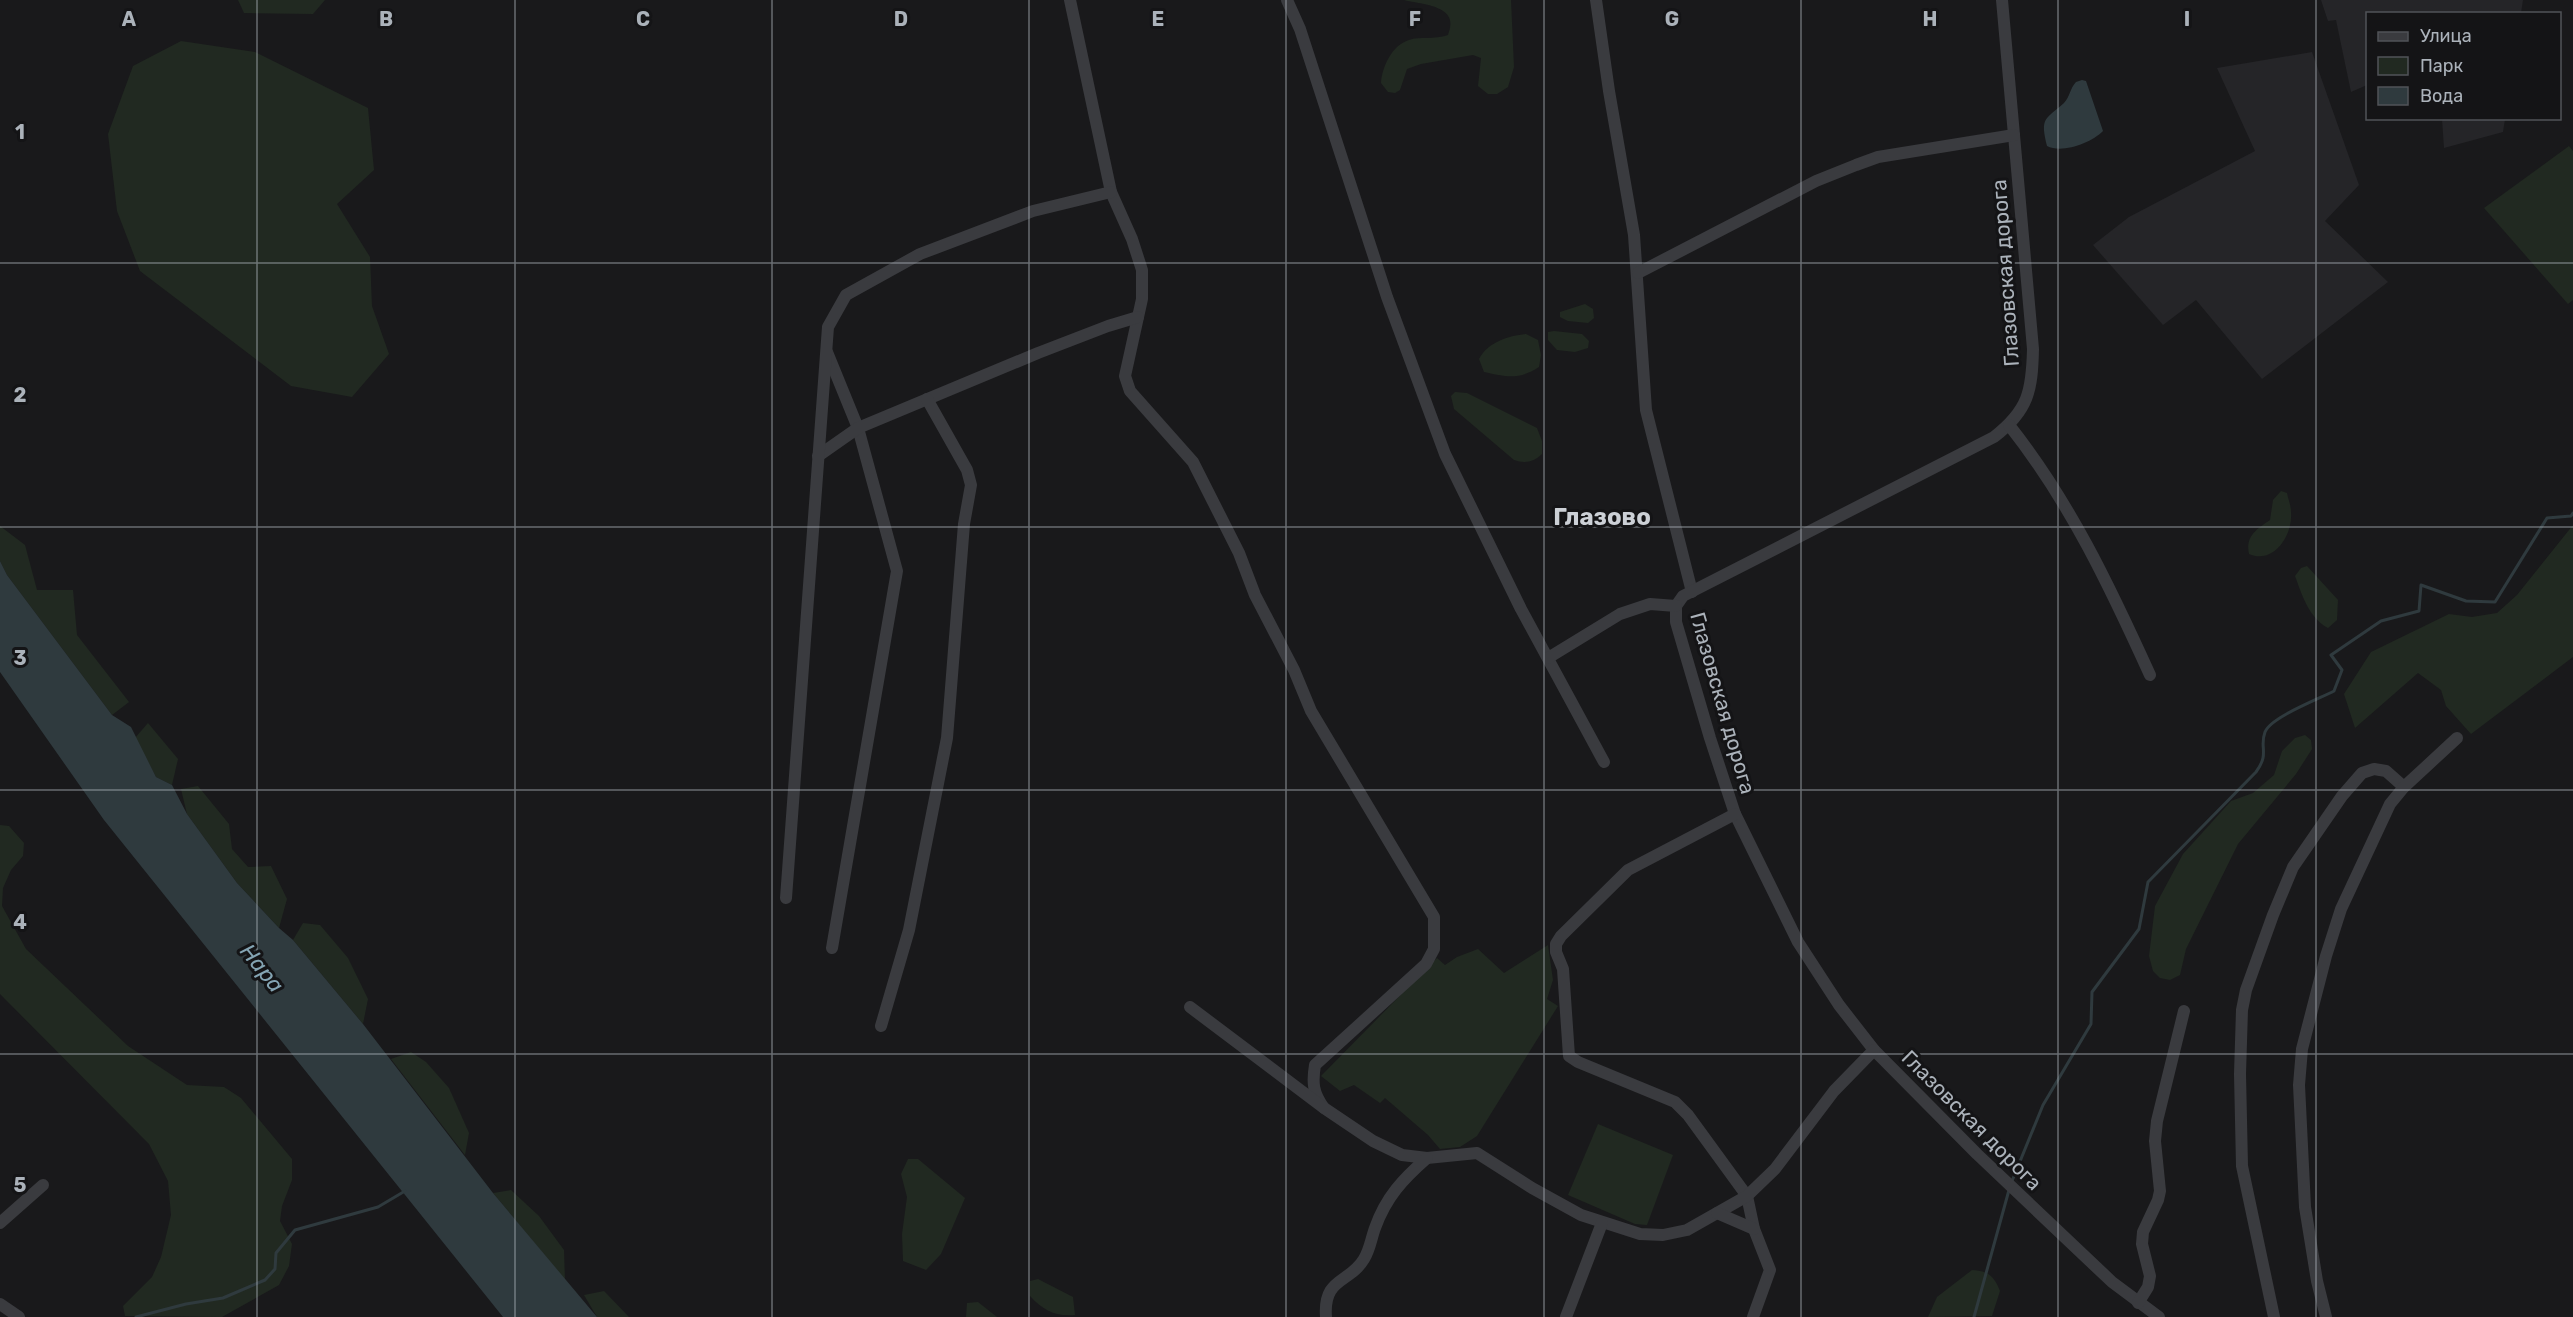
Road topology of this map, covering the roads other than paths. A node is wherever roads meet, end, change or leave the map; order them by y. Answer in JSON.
{"nodes":[{"id":1,"x":1070,"y":0,"type":"edge"},
{"id":2,"x":1287,"y":0,"type":"edge"},
{"id":3,"x":1596,"y":0,"type":"edge"},
{"id":4,"x":2002,"y":0,"type":"edge"},
{"id":5,"x":2013,"y":135,"type":"junction"},
{"id":6,"x":1111,"y":192,"type":"junction"},
{"id":7,"x":1638,"y":273,"type":"junction"},
{"id":8,"x":1138,"y":317,"type":"junction"},
{"id":9,"x":825,"y":348,"type":"junction"},
{"id":10,"x":927,"y":399,"type":"junction"},
{"id":11,"x":2009,"y":425,"type":"junction"},
{"id":12,"x":858,"y":428,"type":"junction"},
{"id":13,"x":818,"y":456,"type":"junction"},
{"id":14,"x":1692,"y":592,"type":"junction"},
{"id":15,"x":1676,"y":606,"type":"junction"},
{"id":16,"x":1548,"y":658,"type":"junction"},
{"id":17,"x":2150,"y":675,"type":"dead end"},
{"id":18,"x":2457,"y":738,"type":"dead end"},
{"id":19,"x":1604,"y":762,"type":"dead end"},
{"id":20,"x":2404,"y":787,"type":"junction"},
{"id":21,"x":1735,"y":814,"type":"junction"},
{"id":22,"x":786,"y":898,"type":"dead end"},
{"id":23,"x":832,"y":948,"type":"dead end"},
{"id":24,"x":1190,"y":1007,"type":"dead end"},
{"id":25,"x":2184,"y":1011,"type":"dead end"},
{"id":26,"x":881,"y":1026,"type":"dead end"},
{"id":27,"x":1874,"y":1050,"type":"junction"},
{"id":28,"x":1324,"y":1108,"type":"junction"},
{"id":29,"x":1427,"y":1158,"type":"junction"},
{"id":30,"x":43,"y":1185,"type":"dead end"},
{"id":31,"x":1747,"y":1196,"type":"junction"},
{"id":32,"x":1717,"y":1213,"type":"junction"},
{"id":33,"x":0,"y":1223,"type":"edge"},
{"id":34,"x":1602,"y":1223,"type":"junction"},
{"id":35,"x":1754,"y":1229,"type":"junction"},
{"id":36,"x":2138,"y":1303,"type":"junction"},
{"id":37,"x":0,"y":1304,"type":"edge"},
{"id":38,"x":19,"y":1317,"type":"edge"},
{"id":39,"x":1326,"y":1317,"type":"edge"},
{"id":40,"x":1566,"y":1317,"type":"edge"},
{"id":41,"x":1753,"y":1317,"type":"edge"},
{"id":42,"x":2159,"y":1317,"type":"edge"},
{"id":43,"x":2274,"y":1317,"type":"edge"},
{"id":44,"x":2326,"y":1317,"type":"edge"}],
"edges":[{"from":1,"to":6,"type":"street"},
{"from":2,"to":16,"type":"street"},
{"from":3,"to":7,"type":"street"},
{"from":4,"to":5,"type":"street","name":"Глазовская дорога"},
{"from":5,"to":7,"type":"street"},
{"from":5,"to":11,"type":"street","name":"Глазовская дорога"},
{"from":6,"to":8,"type":"street"},
{"from":6,"to":9,"type":"street"},
{"from":7,"to":14,"type":"street"},
{"from":8,"to":10,"type":"street"},
{"from":8,"to":28,"type":"street"},
{"from":9,"to":12,"type":"street"},
{"from":9,"to":13,"type":"street"},
{"from":10,"to":12,"type":"street"},
{"from":10,"to":26,"type":"street"},
{"from":11,"to":14,"type":"street","name":"Глазовская дорога"},
{"from":11,"to":17,"type":"street"},
{"from":12,"to":13,"type":"street"},
{"from":12,"to":23,"type":"street"},
{"from":13,"to":22,"type":"street"},
{"from":14,"to":15,"type":"street","name":"Глазовская дорога"},
{"from":15,"to":16,"type":"street"},
{"from":15,"to":21,"type":"street","name":"Глазовская дорога"},
{"from":16,"to":19,"type":"street"},
{"from":18,"to":20,"type":"street"},
{"from":20,"to":43,"type":"street"},
{"from":20,"to":44,"type":"street"},
{"from":21,"to":27,"type":"street","name":"Глазовская дорога"},
{"from":21,"to":31,"type":"street"},
{"from":24,"to":28,"type":"street"},
{"from":25,"to":36,"type":"street"},
{"from":27,"to":31,"type":"street"},
{"from":27,"to":36,"type":"street","name":"Глазовская дорога"},
{"from":28,"to":29,"type":"street"},
{"from":29,"to":34,"type":"street"},
{"from":29,"to":39,"type":"street"},
{"from":30,"to":33,"type":"street"},
{"from":31,"to":32,"type":"street"},
{"from":31,"to":35,"type":"street"},
{"from":32,"to":34,"type":"street"},
{"from":32,"to":35,"type":"street"},
{"from":34,"to":40,"type":"street"},
{"from":35,"to":41,"type":"street"},
{"from":36,"to":42,"type":"street","name":"Глазовская дорога"},
{"from":37,"to":38,"type":"street"}]}
